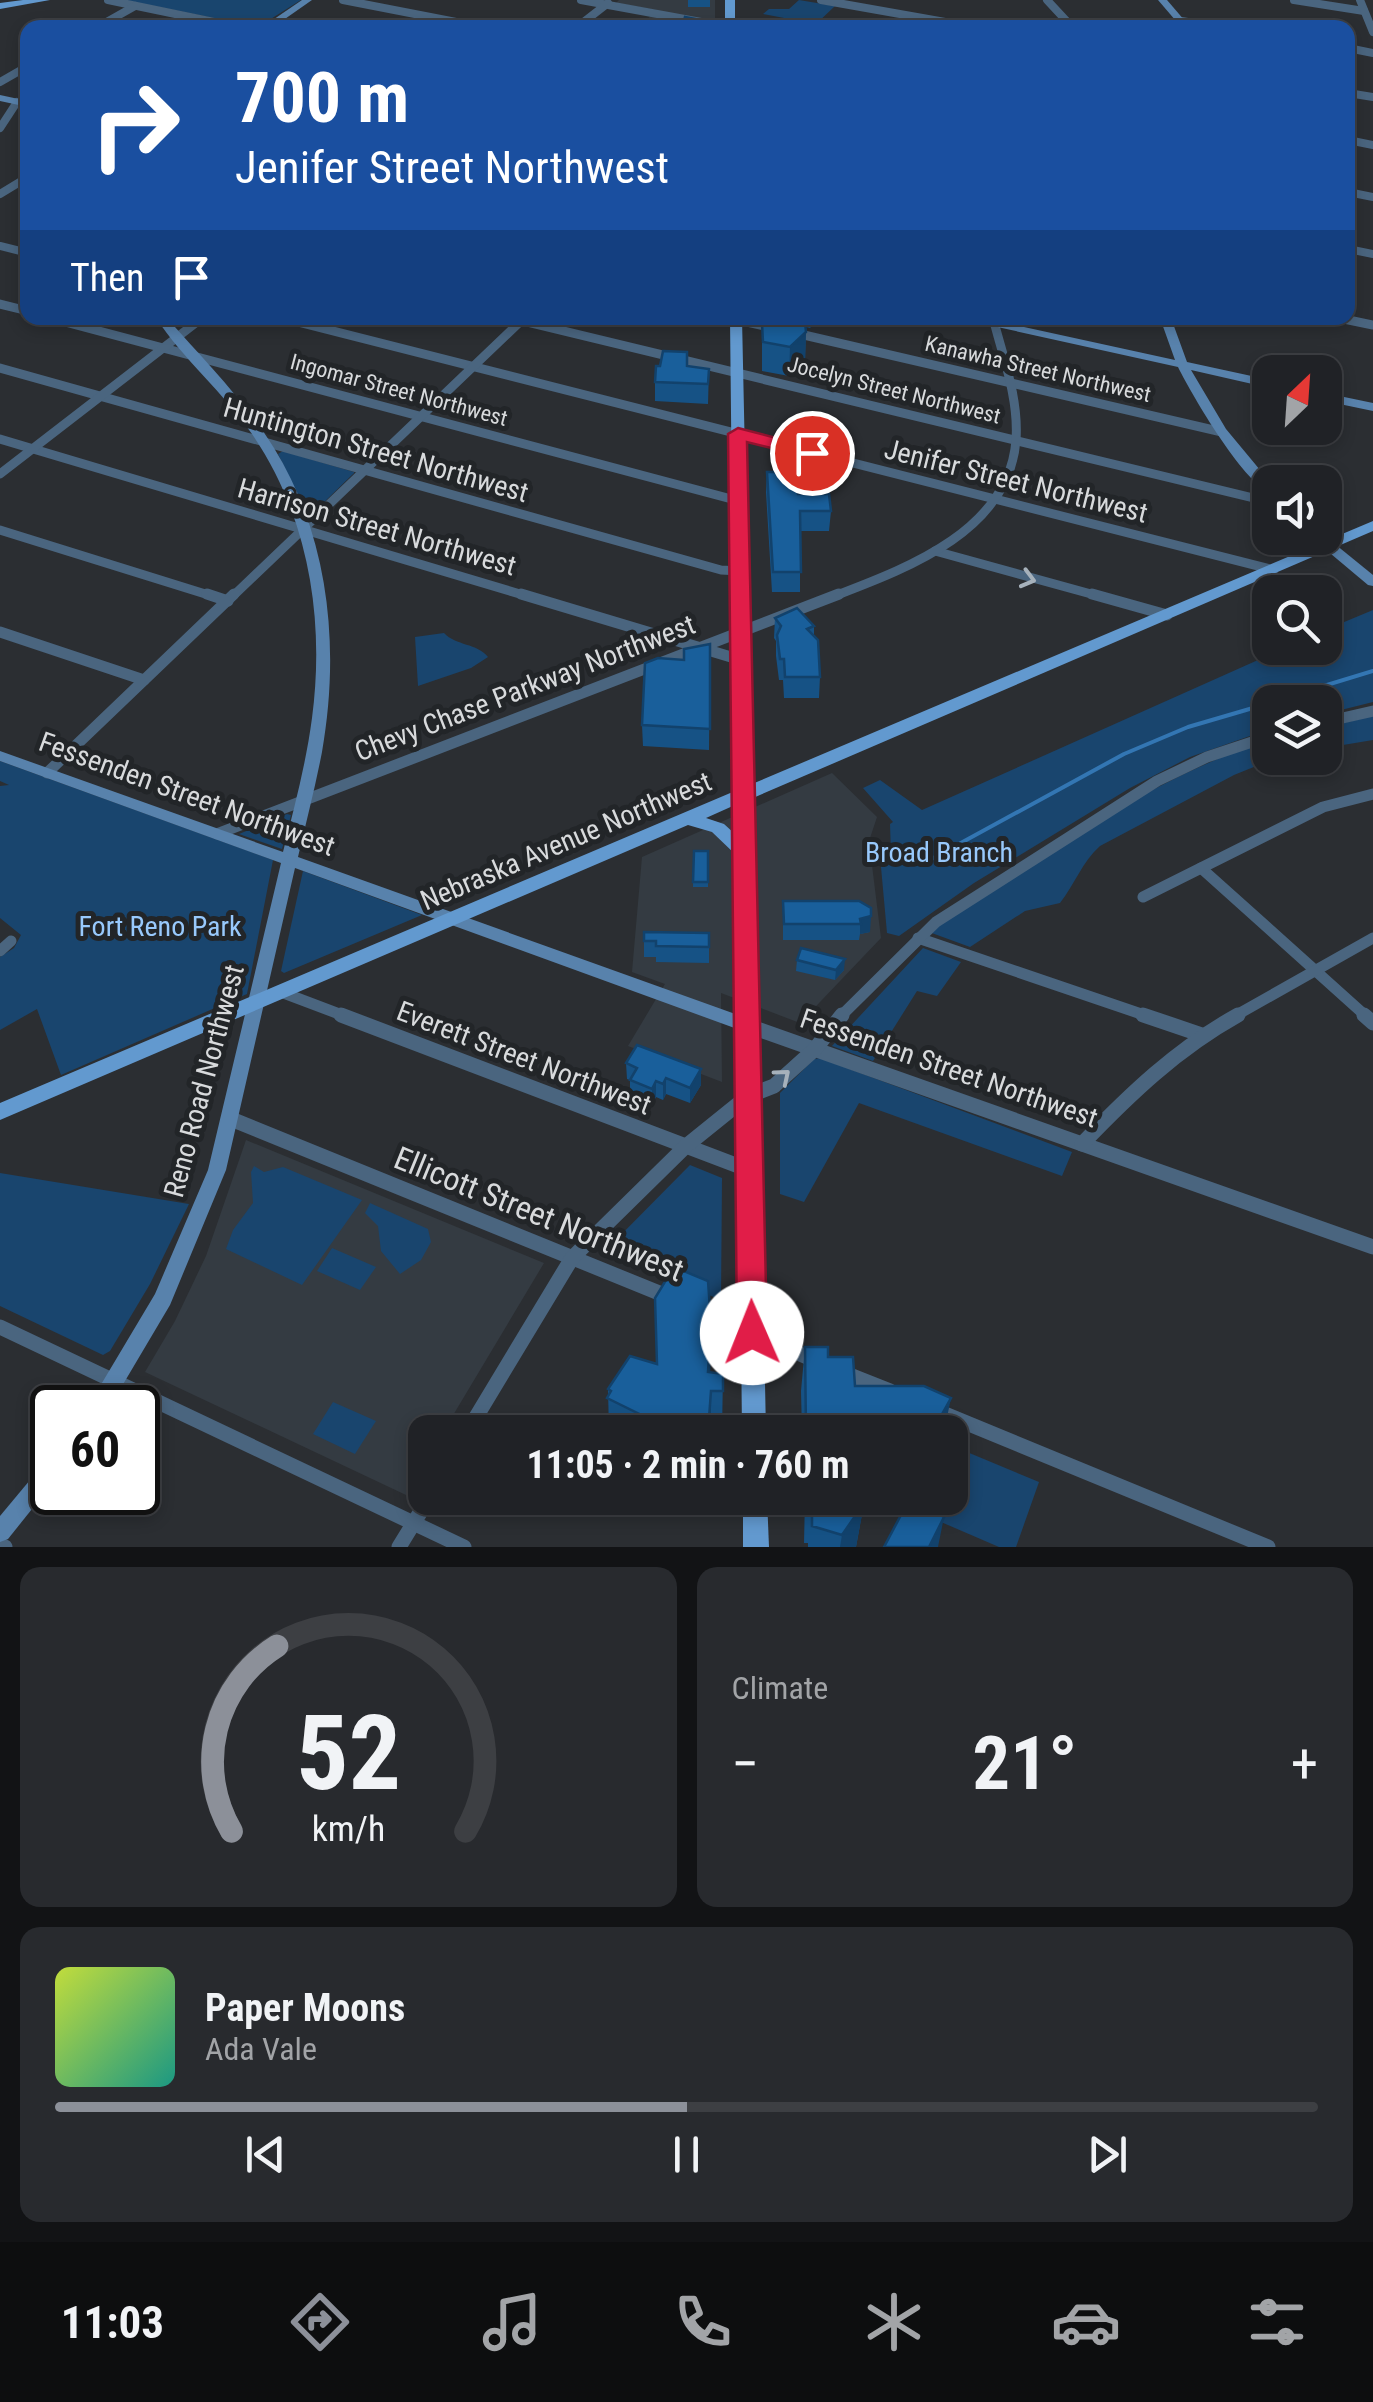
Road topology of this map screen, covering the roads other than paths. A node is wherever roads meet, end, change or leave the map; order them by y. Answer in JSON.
{"nodes":[{"id":1,"x":44,"y":0,"type":"edge"},
{"id":2,"x":108,"y":0,"type":"edge"},
{"id":3,"x":308,"y":0,"type":"edge"},
{"id":4,"x":347,"y":0,"type":"edge"},
{"id":5,"x":581,"y":0,"type":"edge"},
{"id":6,"x":822,"y":0,"type":"edge"},
{"id":7,"x":1047,"y":0,"type":"edge"},
{"id":8,"x":1162,"y":0,"type":"edge"},
{"id":9,"x":1294,"y":0,"type":"edge"},
{"id":10,"x":1360,"y":0,"type":"edge"},
{"id":11,"x":608,"y":2,"type":"edge"},
{"id":12,"x":0,"y":6,"type":"edge"},
{"id":13,"x":134,"y":6,"type":"junction"},
{"id":14,"x":1364,"y":11,"type":"junction"},
{"id":15,"x":110,"y":20,"type":"edge"},
{"id":16,"x":205,"y":20,"type":"edge"},
{"id":17,"x":277,"y":20,"type":"edge"},
{"id":18,"x":447,"y":20,"type":"edge"},
{"id":19,"x":586,"y":20,"type":"edge"},
{"id":20,"x":697,"y":20,"type":"edge"},
{"id":21,"x":934,"y":20,"type":"edge"},
{"id":22,"x":1066,"y":20,"type":"edge"},
{"id":23,"x":1180,"y":20,"type":"edge"},
{"id":24,"x":1373,"y":32,"type":"edge"},
{"id":25,"x":20,"y":105,"type":"edge"},
{"id":26,"x":0,"y":128,"type":"edge"},
{"id":27,"x":76,"y":325,"type":"edge"},
{"id":28,"x":167,"y":325,"type":"edge"},
{"id":29,"x":192,"y":325,"type":"edge"},
{"id":30,"x":310,"y":325,"type":"edge"},
{"id":31,"x":511,"y":325,"type":"edge"},
{"id":32,"x":546,"y":325,"type":"edge"},
{"id":33,"x":733,"y":325,"type":"edge"},
{"id":34,"x":763,"y":325,"type":"edge"},
{"id":35,"x":995,"y":325,"type":"edge"},
{"id":36,"x":1015,"y":325,"type":"edge"},
{"id":37,"x":1169,"y":325,"type":"edge"},
{"id":38,"x":177,"y":336,"type":"junction"},
{"id":39,"x":163,"y":348,"type":"junction"},
{"id":40,"x":193,"y":356,"type":"junction"},
{"id":41,"x":1183,"y":365,"type":"junction"},
{"id":42,"x":473,"y":366,"type":"junction"},
{"id":43,"x":0,"y":368,"type":"edge"},
{"id":44,"x":736,"y":373,"type":"junction"},
{"id":45,"x":1252,"y":380,"type":"edge"},
{"id":46,"x":1007,"y":382,"type":"junction"},
{"id":47,"x":100,"y":397,"type":"junction"},
{"id":48,"x":1342,"y":400,"type":"edge"},
{"id":49,"x":1373,"y":407,"type":"edge"},
{"id":50,"x":420,"y":416,"type":"junction"},
{"id":51,"x":1222,"y":432,"type":"junction"},
{"id":52,"x":738,"y":434,"type":"junction"},
{"id":53,"x":0,"y":439,"type":"edge"},
{"id":54,"x":1016,"y":440,"type":"junction"},
{"id":55,"x":263,"y":441,"type":"junction"},
{"id":56,"x":33,"y":449,"type":"junction"},
{"id":57,"x":1252,"y":468,"type":"edge"},
{"id":58,"x":364,"y":470,"type":"junction"},
{"id":59,"x":0,"y":474,"type":"edge"},
{"id":60,"x":1252,"y":498,"type":"edge"},
{"id":61,"x":995,"y":499,"type":"junction"},
{"id":62,"x":738,"y":501,"type":"junction"},
{"id":63,"x":1373,"y":526,"type":"edge"},
{"id":64,"x":304,"y":529,"type":"junction"},
{"id":65,"x":0,"y":530,"type":"edge"},
{"id":66,"x":1342,"y":536,"type":"edge"},
{"id":67,"x":935,"y":551,"type":"junction"},
{"id":68,"x":1300,"y":555,"type":"edge"},
{"id":69,"x":1339,"y":555,"type":"edge"},
{"id":70,"x":1274,"y":570,"type":"junction"},
{"id":71,"x":740,"y":571,"type":"junction"},
{"id":72,"x":1373,"y":582,"type":"edge"},
{"id":73,"x":228,"y":601,"type":"junction"},
{"id":74,"x":1167,"y":615,"type":"junction"},
{"id":75,"x":0,"y":632,"type":"edge"},
{"id":76,"x":741,"y":632,"type":"junction"},
{"id":77,"x":704,"y":646,"type":"junction"},
{"id":78,"x":741,"y":660,"type":"junction"},
{"id":79,"x":144,"y":680,"type":"junction"},
{"id":80,"x":1373,"y":711,"type":"edge"},
{"id":81,"x":1342,"y":718,"type":"edge"},
{"id":82,"x":1252,"y":742,"type":"edge"},
{"id":83,"x":0,"y":756,"type":"edge"},
{"id":84,"x":48,"y":773,"type":"junction"},
{"id":85,"x":1373,"y":794,"type":"edge"},
{"id":86,"x":744,"y":796,"type":"junction"},
{"id":87,"x":303,"y":802,"type":"junction"},
{"id":88,"x":688,"y":819,"type":"junction"},
{"id":89,"x":218,"y":834,"type":"junction"},
{"id":90,"x":744,"y":853,"type":"junction"},
{"id":91,"x":288,"y":860,"type":"junction"},
{"id":92,"x":1201,"y":868,"type":"junction"},
{"id":93,"x":1143,"y":897,"type":"dead end"},
{"id":94,"x":452,"y":918,"type":"junction"},
{"id":95,"x":918,"y":938,"type":"junction"},
{"id":96,"x":1373,"y":938,"type":"edge"},
{"id":97,"x":12,"y":941,"type":"dead end"},
{"id":98,"x":0,"y":951,"type":"edge"},
{"id":99,"x":1315,"y":970,"type":"junction"},
{"id":100,"x":281,"y":992,"type":"junction"},
{"id":101,"x":257,"y":1002,"type":"junction"},
{"id":102,"x":1373,"y":1023,"type":"edge"},
{"id":103,"x":746,"y":1025,"type":"junction"},
{"id":104,"x":1202,"y":1035,"type":"junction"},
{"id":105,"x":814,"y":1050,"type":"junction"},
{"id":106,"x":748,"y":1096,"type":"junction"},
{"id":107,"x":0,"y":1112,"type":"edge"},
{"id":108,"x":231,"y":1119,"type":"junction"},
{"id":109,"x":1082,"y":1144,"type":"junction"},
{"id":110,"x":686,"y":1146,"type":"junction"},
{"id":111,"x":748,"y":1170,"type":"junction"},
{"id":112,"x":1373,"y":1247,"type":"edge"},
{"id":113,"x":572,"y":1258,"type":"junction"},
{"id":114,"x":0,"y":1327,"type":"edge"},
{"id":115,"x":752,"y":1333,"type":"junction"},
{"id":116,"x":114,"y":1382,"type":"junction"},
{"id":117,"x":112,"y":1385,"type":"edge"},
{"id":118,"x":899,"y":1395,"type":"edge"},
{"id":119,"x":917,"y":1402,"type":"edge"},
{"id":120,"x":477,"y":1415,"type":"edge"},
{"id":121,"x":754,"y":1415,"type":"edge"},
{"id":122,"x":30,"y":1496,"type":"edge"},
{"id":123,"x":418,"y":1515,"type":"edge"},
{"id":124,"x":756,"y":1515,"type":"edge"},
{"id":125,"x":414,"y":1523,"type":"junction"},
{"id":126,"x":0,"y":1532,"type":"edge"},
{"id":127,"x":399,"y":1547,"type":"edge"},
{"id":128,"x":464,"y":1547,"type":"edge"},
{"id":129,"x":756,"y":1547,"type":"edge"},
{"id":130,"x":1268,"y":1547,"type":"edge"}],
"edges":[{"from":1,"to":12,"type":"main road"},
{"from":2,"to":13,"type":"street"},
{"from":3,"to":17,"type":"main road"},
{"from":4,"to":18,"type":"street"},
{"from":5,"to":11,"type":"street"},
{"from":6,"to":21,"type":"street"},
{"from":7,"to":22,"type":"street"},
{"from":8,"to":23,"type":"main road"},
{"from":9,"to":14,"type":"street"},
{"from":10,"to":14,"type":"street"},
{"from":11,"to":19,"type":"street"},
{"from":11,"to":20,"type":"street"},
{"from":13,"to":15,"type":"street"},
{"from":13,"to":16,"type":"street"},
{"from":14,"to":24,"type":"street"},
{"from":25,"to":26,"type":"street"},
{"from":27,"to":39,"type":"street","name":"Ingomar Street Northwest"},
{"from":28,"to":38,"type":"main road","name":"Reno Road Northwest"},
{"from":29,"to":38,"type":"street"},
{"from":30,"to":42,"type":"street","name":"Jenifer Street Northwest"},
{"from":31,"to":42,"type":"street"},
{"from":32,"to":44,"type":"street","name":"Jocelyn Street Northwest"},
{"from":33,"to":44,"type":"main road"},
{"from":34,"to":46,"type":"street","name":"Kanawha Street Northwest"},
{"from":35,"to":46,"type":"street","name":"Chevy Chase Parkway Northwest"},
{"from":36,"to":41,"type":"main road"},
{"from":37,"to":41,"type":"main road"},
{"from":38,"to":39,"type":"street"},
{"from":38,"to":40,"type":"main road","name":"Reno Road Northwest"},
{"from":39,"to":40,"type":"street","name":"Ingomar Street Northwest"},
{"from":39,"to":47,"type":"street"},
{"from":40,"to":50,"type":"street","name":"Ingomar Street Northwest"},
{"from":40,"to":55,"type":"main road","name":"Reno Road Northwest"},
{"from":41,"to":45,"type":"main road"},
{"from":41,"to":51,"type":"main road"},
{"from":42,"to":50,"type":"street"},
{"from":42,"to":52,"type":"street","name":"Jenifer Street Northwest"},
{"from":43,"to":47,"type":"street","name":"Huntington Street Northwest"},
{"from":44,"to":52,"type":"main road"},
{"from":44,"to":54,"type":"street","name":"Jocelyn Street Northwest"},
{"from":46,"to":51,"type":"street","name":"Kanawha Street Northwest"},
{"from":46,"to":54,"type":"street","name":"Chevy Chase Parkway Northwest"},
{"from":47,"to":55,"type":"street","name":"Huntington Street Northwest"},
{"from":47,"to":56,"type":"street"},
{"from":48,"to":49,"type":"main road"},
{"from":50,"to":58,"type":"street"},
{"from":50,"to":62,"type":"street","name":"Ingomar Street Northwest"},
{"from":51,"to":57,"type":"main road"},
{"from":52,"to":61,"type":"street","name":"Jenifer Street Northwest"},
{"from":52,"to":62,"type":"main road"},
{"from":53,"to":56,"type":"street","name":"Harrison Street Northwest"},
{"from":54,"to":60,"type":"street","name":"Jocelyn Street Northwest"},
{"from":54,"to":61,"type":"street","name":"Chevy Chase Parkway Northwest"},
{"from":55,"to":58,"type":"street","name":"Huntington Street Northwest"},
{"from":55,"to":64,"type":"main road","name":"Reno Road Northwest"},
{"from":56,"to":59,"type":"street"},
{"from":56,"to":64,"type":"street","name":"Harrison Street Northwest"},
{"from":58,"to":64,"type":"street"},
{"from":58,"to":71,"type":"street","name":"Huntington Street Northwest"},
{"from":61,"to":67,"type":"street","name":"Chevy Chase Parkway Northwest"},
{"from":61,"to":70,"type":"street","name":"Jenifer Street Northwest"},
{"from":62,"to":71,"type":"main road"},
{"from":63,"to":66,"type":"main road","name":"Nebraska Avenue Northwest"},
{"from":64,"to":73,"type":"street"},
{"from":64,"to":77,"type":"street","name":"Harrison Street Northwest"},
{"from":64,"to":87,"type":"main road","name":"Reno Road Northwest"},
{"from":65,"to":73,"type":"street"},
{"from":67,"to":74,"type":"street","one_way":true},
{"from":67,"to":76,"type":"street","name":"Chevy Chase Parkway Northwest"},
{"from":68,"to":70,"type":"main road","name":"Nebraska Avenue Northwest"},
{"from":69,"to":72,"type":"main road"},
{"from":70,"to":74,"type":"main road","name":"Nebraska Avenue Northwest"},
{"from":71,"to":76,"type":"main road"},
{"from":73,"to":79,"type":"street"},
{"from":74,"to":86,"type":"main road","name":"Nebraska Avenue Northwest"},
{"from":75,"to":79,"type":"street"},
{"from":76,"to":77,"type":"street","name":"Chevy Chase Parkway Northwest"},
{"from":76,"to":78,"type":"main road"},
{"from":77,"to":78,"type":"street","name":"Harrison Street Northwest"},
{"from":77,"to":87,"type":"street","name":"Chevy Chase Parkway Northwest"},
{"from":78,"to":86,"type":"main road"},
{"from":79,"to":84,"type":"street"},
{"from":80,"to":81,"type":"street"},
{"from":82,"to":95,"type":"street"},
{"from":83,"to":84,"type":"main road","name":"Fessenden Street Northwest"},
{"from":84,"to":89,"type":"main road","name":"Fessenden Street Northwest"},
{"from":85,"to":92,"type":"street"},
{"from":86,"to":88,"type":"main road","name":"Nebraska Avenue Northwest"},
{"from":86,"to":90,"type":"main road"},
{"from":87,"to":89,"type":"street","name":"Chevy Chase Parkway Northwest"},
{"from":87,"to":91,"type":"main road","name":"Reno Road Northwest"},
{"from":88,"to":90,"type":"main road"},
{"from":88,"to":94,"type":"main road","name":"Nebraska Avenue Northwest"},
{"from":89,"to":91,"type":"main road","name":"Fessenden Street Northwest"},
{"from":90,"to":103,"type":"main road"},
{"from":91,"to":94,"type":"main road","name":"Fessenden Street Northwest"},
{"from":91,"to":101,"type":"main road","name":"Reno Road Northwest"},
{"from":92,"to":93,"type":"street"},
{"from":92,"to":99,"type":"street"},
{"from":94,"to":100,"type":"main road","name":"Nebraska Avenue Northwest"},
{"from":94,"to":103,"type":"main road","name":"Fessenden Street Northwest"},
{"from":95,"to":104,"type":"street"},
{"from":95,"to":105,"type":"street"},
{"from":96,"to":99,"type":"street"},
{"from":97,"to":98,"type":"street"},
{"from":99,"to":102,"type":"street"},
{"from":99,"to":104,"type":"street"},
{"from":100,"to":101,"type":"main road","name":"Nebraska Avenue Northwest"},
{"from":100,"to":110,"type":"street","name":"Everett Street Northwest"},
{"from":101,"to":107,"type":"main road","name":"Nebraska Avenue Northwest"},
{"from":101,"to":108,"type":"main road","name":"Reno Road Northwest"},
{"from":103,"to":105,"type":"street","name":"Fessenden Street Northwest"},
{"from":103,"to":106,"type":"main road"},
{"from":104,"to":109,"type":"street"},
{"from":106,"to":105,"type":"street","one_way":true},
{"from":105,"to":109,"type":"street","name":"Fessenden Street Northwest"},
{"from":106,"to":110,"type":"street"},
{"from":106,"to":111,"type":"main road"},
{"from":108,"to":113,"type":"street","name":"Ellicott Street Northwest"},
{"from":108,"to":116,"type":"main road","name":"Reno Road Northwest"},
{"from":109,"to":112,"type":"street","name":"Fessenden Street Northwest"},
{"from":110,"to":111,"type":"street","name":"Everett Street Northwest"},
{"from":110,"to":113,"type":"street"},
{"from":111,"to":115,"type":"main road"},
{"from":113,"to":115,"type":"street","name":"Ellicott Street Northwest"},
{"from":113,"to":120,"type":"street"},
{"from":114,"to":116,"type":"street"},
{"from":115,"to":118,"type":"street","name":"Ellicott Street Northwest"},
{"from":115,"to":121,"type":"main road"},
{"from":116,"to":117,"type":"main road","name":"Reno Road Northwest"},
{"from":116,"to":125,"type":"street"},
{"from":119,"to":130,"type":"street"},
{"from":122,"to":126,"type":"main road"},
{"from":123,"to":125,"type":"street"},
{"from":124,"to":129,"type":"main road"},
{"from":125,"to":127,"type":"street"},
{"from":125,"to":128,"type":"street"}]}
